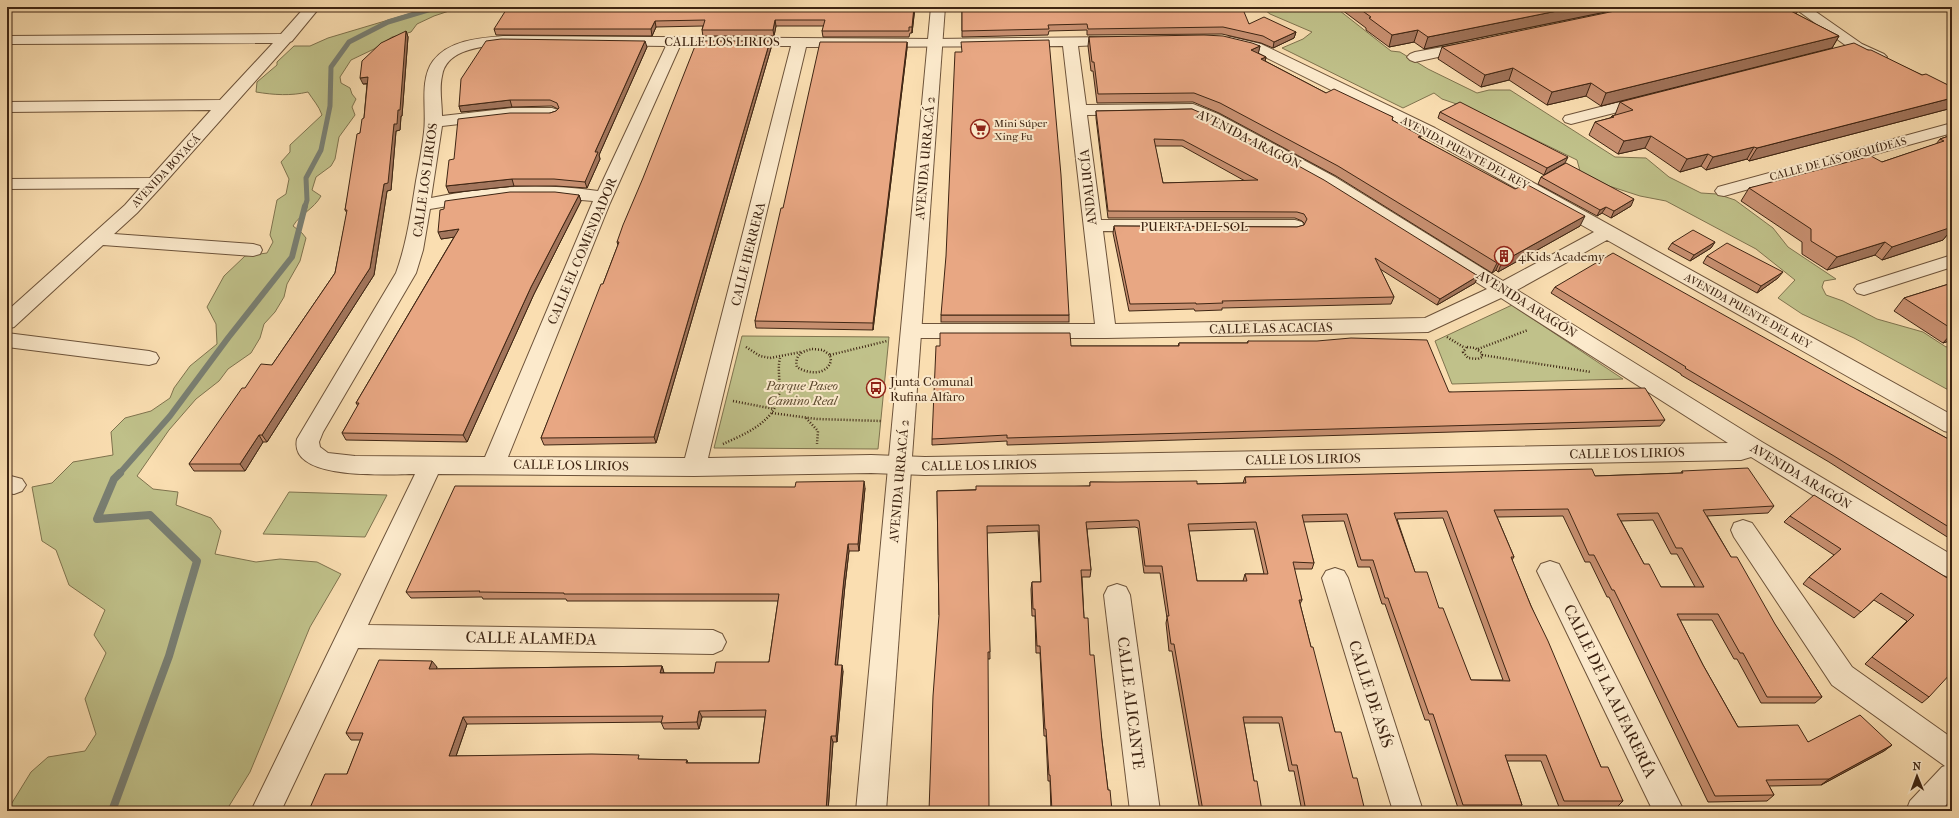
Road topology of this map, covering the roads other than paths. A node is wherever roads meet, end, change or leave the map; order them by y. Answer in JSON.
{"nodes":[{"id":1,"x":313,"y":7,"type":"edge"},
{"id":2,"x":938,"y":7,"type":"edge"},
{"id":3,"x":1800,"y":7,"type":"edge"},
{"id":4,"x":287,"y":38,"type":"junction"},
{"id":5,"x":1216,"y":39,"type":"edge"},
{"id":6,"x":7,"y":40,"type":"edge"},
{"id":7,"x":1135,"y":40,"type":"edge"},
{"id":8,"x":675,"y":41,"type":"junction"},
{"id":9,"x":800,"y":42,"type":"junction"},
{"id":10,"x":1070,"y":42,"type":"junction"},
{"id":11,"x":934,"y":43,"type":"junction"},
{"id":12,"x":1484,"y":43,"type":"edge"},
{"id":13,"x":1857,"y":46,"type":"junction"},
{"id":14,"x":1834,"y":52,"type":"edge"},
{"id":15,"x":1415,"y":57,"type":"dead end"},
{"id":16,"x":1891,"y":63,"type":"edge"},
{"id":17,"x":1664,"y":96,"type":"edge"},
{"id":18,"x":226,"y":105,"type":"junction"},
{"id":19,"x":7,"y":107,"type":"edge"},
{"id":20,"x":1080,"y":110,"type":"junction"},
{"id":21,"x":552,"y":113,"type":"edge"},
{"id":22,"x":1571,"y":119,"type":"dead end"},
{"id":23,"x":434,"y":122,"type":"junction"},
{"id":24,"x":1952,"y":128,"type":"edge"},
{"id":25,"x":155,"y":183,"type":"junction"},
{"id":26,"x":7,"y":184,"type":"edge"},
{"id":27,"x":1724,"y":191,"type":"dead end"},
{"id":28,"x":604,"y":197,"type":"junction"},
{"id":29,"x":422,"y":205,"type":"junction"},
{"id":30,"x":1092,"y":225,"type":"junction"},
{"id":31,"x":1295,"y":226,"type":"edge"},
{"id":32,"x":1608,"y":232,"type":"junction"},
{"id":33,"x":99,"y":239,"type":"junction"},
{"id":34,"x":253,"y":250,"type":"dead end"},
{"id":35,"x":1952,"y":261,"type":"edge"},
{"id":36,"x":1503,"y":289,"type":"junction"},
{"id":37,"x":1864,"y":289,"type":"dead end"},
{"id":38,"x":7,"y":322,"type":"edge"},
{"id":39,"x":911,"y":331,"type":"junction"},
{"id":40,"x":1106,"y":331,"type":"junction"},
{"id":41,"x":7,"y":340,"type":"edge"},
{"id":42,"x":149,"y":358,"type":"dead end"},
{"id":43,"x":1952,"y":425,"type":"edge"},
{"id":44,"x":1754,"y":448,"type":"junction"},
{"id":45,"x":494,"y":464,"type":"junction"},
{"id":46,"x":432,"y":465,"type":"junction"},
{"id":47,"x":900,"y":466,"type":"junction"},
{"id":48,"x":694,"y":467,"type":"junction"},
{"id":49,"x":1743,"y":530,"type":"dead end"},
{"id":50,"x":1952,"y":568,"type":"edge"},
{"id":51,"x":1550,"y":571,"type":"dead end"},
{"id":52,"x":1334,"y":578,"type":"dead end"},
{"id":53,"x":1117,"y":595,"type":"dead end"},
{"id":54,"x":350,"y":636,"type":"junction"},
{"id":55,"x":713,"y":642,"type":"dead end"},
{"id":56,"x":1952,"y":755,"type":"edge"},
{"id":57,"x":1952,"y":777,"type":"edge"},
{"id":58,"x":1928,"y":809,"type":"edge"},
{"id":59,"x":266,"y":811,"type":"edge"},
{"id":60,"x":871,"y":811,"type":"edge"},
{"id":61,"x":1145,"y":811,"type":"edge"},
{"id":62,"x":1408,"y":811,"type":"edge"},
{"id":63,"x":1669,"y":811,"type":"edge"}],
"edges":[{"from":1,"to":4,"type":"street","name":"AVENIDA BOYACÁ"},
{"from":2,"to":11,"type":"street","name":"AVENIDA URRACÁ 2"},
{"from":3,"to":13,"type":"street"},
{"from":4,"to":6,"type":"street"},
{"from":4,"to":18,"type":"street","name":"AVENIDA BOYACÁ"},
{"from":5,"to":32,"type":"street","name":"AVENIDA PUENTE DEL REY"},
{"from":7,"to":10,"type":"street"},
{"from":8,"to":9,"type":"street","name":"CALLE LOS LIRIOS"},
{"from":8,"to":23,"type":"street","name":"CALLE LOS LIRIOS"},
{"from":8,"to":28,"type":"street","name":"CALLE EL COMENDADOR"},
{"from":9,"to":11,"type":"street","name":"CALLE LOS LIRIOS"},
{"from":9,"to":48,"type":"street","name":"CALLE HERRERA"},
{"from":10,"to":11,"type":"street"},
{"from":10,"to":20,"type":"street","name":"ANDALUCÍA"},
{"from":11,"to":39,"type":"street","name":"AVENIDA URRACÁ 2"},
{"from":12,"to":15,"type":"street"},
{"from":13,"to":14,"type":"street"},
{"from":13,"to":16,"type":"street"},
{"from":17,"to":22,"type":"street"},
{"from":18,"to":19,"type":"street"},
{"from":18,"to":25,"type":"street","name":"AVENIDA BOYACÁ"},
{"from":20,"to":30,"type":"street","name":"ANDALUCÍA"},
{"from":20,"to":36,"type":"street","name":"AVENIDA ARAGÓN"},
{"from":21,"to":23,"type":"street"},
{"from":23,"to":29,"type":"street","name":"CALLE LOS LIRIOS"},
{"from":24,"to":27,"type":"street","name":"CALLE DE LAS ORQUÍDEAS"},
{"from":25,"to":26,"type":"street"},
{"from":25,"to":33,"type":"street","name":"AVENIDA BOYACÁ"},
{"from":28,"to":29,"type":"street"},
{"from":28,"to":45,"type":"street","name":"CALLE EL COMENDADOR"},
{"from":29,"to":46,"type":"street","name":"CALLE LOS LIRIOS"},
{"from":30,"to":31,"type":"street","name":"PUERTA DEL SOL"},
{"from":30,"to":40,"type":"street","name":"ANDALUCÍA"},
{"from":32,"to":36,"type":"street","name":"CALLE LAS ACACIAS"},
{"from":32,"to":43,"type":"street","name":"AVENIDA PUENTE DEL REY"},
{"from":33,"to":34,"type":"street"},
{"from":33,"to":38,"type":"street","name":"AVENIDA BOYACÁ"},
{"from":35,"to":37,"type":"street"},
{"from":36,"to":40,"type":"street","name":"CALLE LAS ACACIAS"},
{"from":36,"to":44,"type":"street","name":"AVENIDA ARAGÓN"},
{"from":39,"to":40,"type":"street","name":"CALLE LAS ACACIAS"},
{"from":39,"to":47,"type":"street","name":"AVENIDA URRACÁ 2"},
{"from":41,"to":42,"type":"street"},
{"from":44,"to":47,"type":"street","name":"CALLE LOS LIRIOS"},
{"from":44,"to":50,"type":"street","name":"AVENIDA ARAGÓN"},
{"from":45,"to":46,"type":"street","name":"CALLE LOS LIRIOS"},
{"from":45,"to":48,"type":"street","name":"CALLE LOS LIRIOS"},
{"from":46,"to":54,"type":"street"},
{"from":47,"to":48,"type":"street","name":"CALLE LOS LIRIOS"},
{"from":47,"to":60,"type":"street","name":"AVENIDA URRACÁ 2"},
{"from":49,"to":56,"type":"street"},
{"from":51,"to":63,"type":"street","name":"CALLE DE LA ALFARERÍA"},
{"from":52,"to":62,"type":"street","name":"CALLE DE ASÍS"},
{"from":53,"to":61,"type":"street","name":"CALLE ALICANTE"},
{"from":54,"to":55,"type":"street","name":"CALLE ALAMEDA"},
{"from":54,"to":59,"type":"street"},
{"from":57,"to":58,"type":"street"}]}
